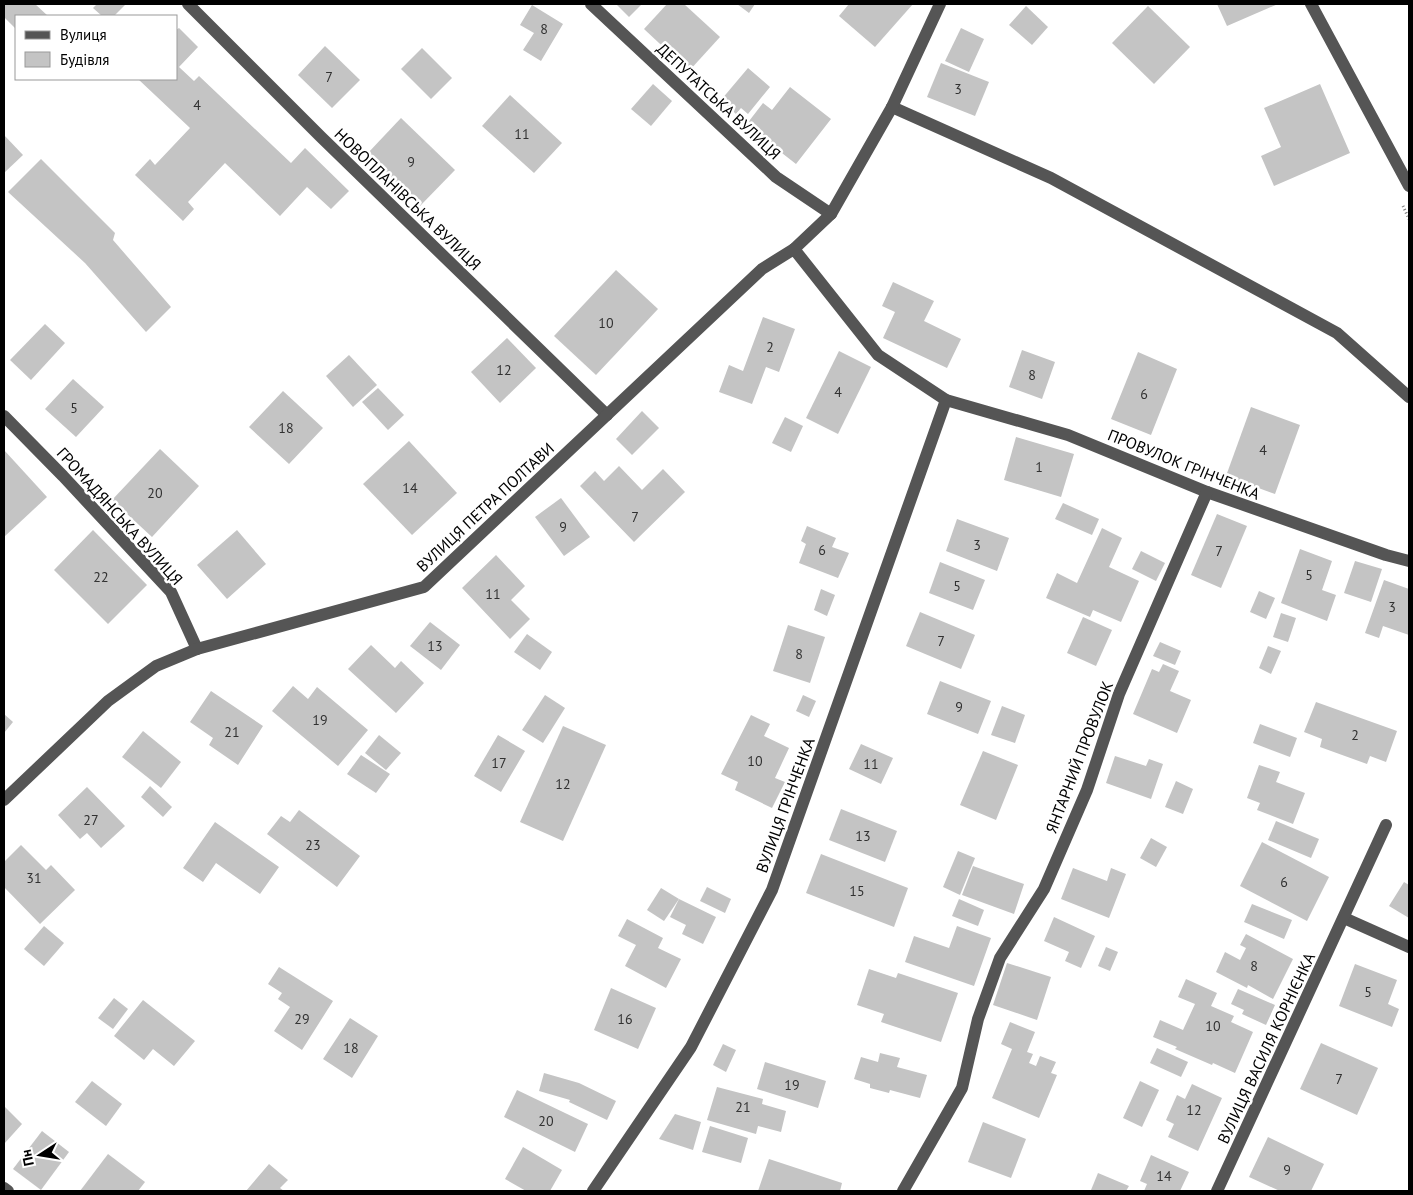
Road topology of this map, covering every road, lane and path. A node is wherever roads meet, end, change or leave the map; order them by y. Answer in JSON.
{"nodes":[{"id":1,"x":188,"y":4,"type":"edge"},
{"id":2,"x":591,"y":4,"type":"edge"},
{"id":3,"x":1312,"y":4,"type":"edge"},
{"id":4,"x":939,"y":5,"type":"edge"},
{"id":5,"x":892,"y":107,"type":"junction"},
{"id":6,"x":1409,"y":186,"type":"edge"},
{"id":7,"x":830,"y":214,"type":"junction"},
{"id":8,"x":794,"y":248,"type":"junction"},
{"id":9,"x":1409,"y":397,"type":"edge"},
{"id":10,"x":946,"y":400,"type":"junction"},
{"id":11,"x":607,"y":414,"type":"junction"},
{"id":12,"x":4,"y":416,"type":"edge"},
{"id":13,"x":1207,"y":492,"type":"junction"},
{"id":14,"x":1409,"y":561,"type":"edge"},
{"id":15,"x":197,"y":649,"type":"junction"},
{"id":16,"x":4,"y":800,"type":"edge"},
{"id":17,"x":1386,"y":825,"type":"dead end"},
{"id":18,"x":1344,"y":918,"type":"junction"},
{"id":19,"x":1409,"y":947,"type":"edge"},
{"id":20,"x":4,"y":1188,"type":"edge"},
{"id":21,"x":8,"y":1191,"type":"edge"},
{"id":22,"x":593,"y":1191,"type":"edge"},
{"id":23,"x":903,"y":1191,"type":"edge"},
{"id":24,"x":1217,"y":1191,"type":"edge"}],
"edges":[{"from":1,"to":11,"type":"street","name":"НОВОПЛАНІВСЬКА ВУЛИЦЯ"},
{"from":2,"to":7,"type":"street","name":"ДЕПУТАТСЬКА ВУЛИЦЯ"},
{"from":3,"to":6,"type":"street"},
{"from":4,"to":5,"type":"street","name":"ВУЛИЦЯ ПЕТРА ПОЛТАВИ"},
{"from":5,"to":7,"type":"street","name":"ВУЛИЦЯ ПЕТРА ПОЛТАВИ"},
{"from":5,"to":9,"type":"street"},
{"from":7,"to":8,"type":"street","name":"ВУЛИЦЯ ПЕТРА ПОЛТАВИ"},
{"from":8,"to":10,"type":"street"},
{"from":8,"to":11,"type":"street","name":"ВУЛИЦЯ ПЕТРА ПОЛТАВИ"},
{"from":10,"to":13,"type":"street","name":"ПРОВУЛОК ГРІНЧЕНКА"},
{"from":10,"to":22,"type":"street","name":"ВУЛИЦЯ ГРІНЧЕНКА"},
{"from":11,"to":15,"type":"street","name":"ВУЛИЦЯ ПЕТРА ПОЛТАВИ"},
{"from":12,"to":15,"type":"street","name":"ГРОМАДЯНСЬКА ВУЛИЦЯ"},
{"from":13,"to":14,"type":"street","name":"ПРОВУЛОК ГРІНЧЕНКА"},
{"from":13,"to":23,"type":"street","name":"ЯНТАРНИЙ ПРОВУЛОК"},
{"from":15,"to":16,"type":"street","name":"ВУЛИЦЯ ПЕТРА ПОЛТАВИ"},
{"from":17,"to":18,"type":"street","name":"ВУЛИЦЯ ВАСИЛЯ КОРНІЄНКА"},
{"from":18,"to":19,"type":"street"},
{"from":18,"to":24,"type":"street","name":"ВУЛИЦЯ ВАСИЛЯ КОРНІЄНКА"},
{"from":20,"to":21,"type":"street"}]}
